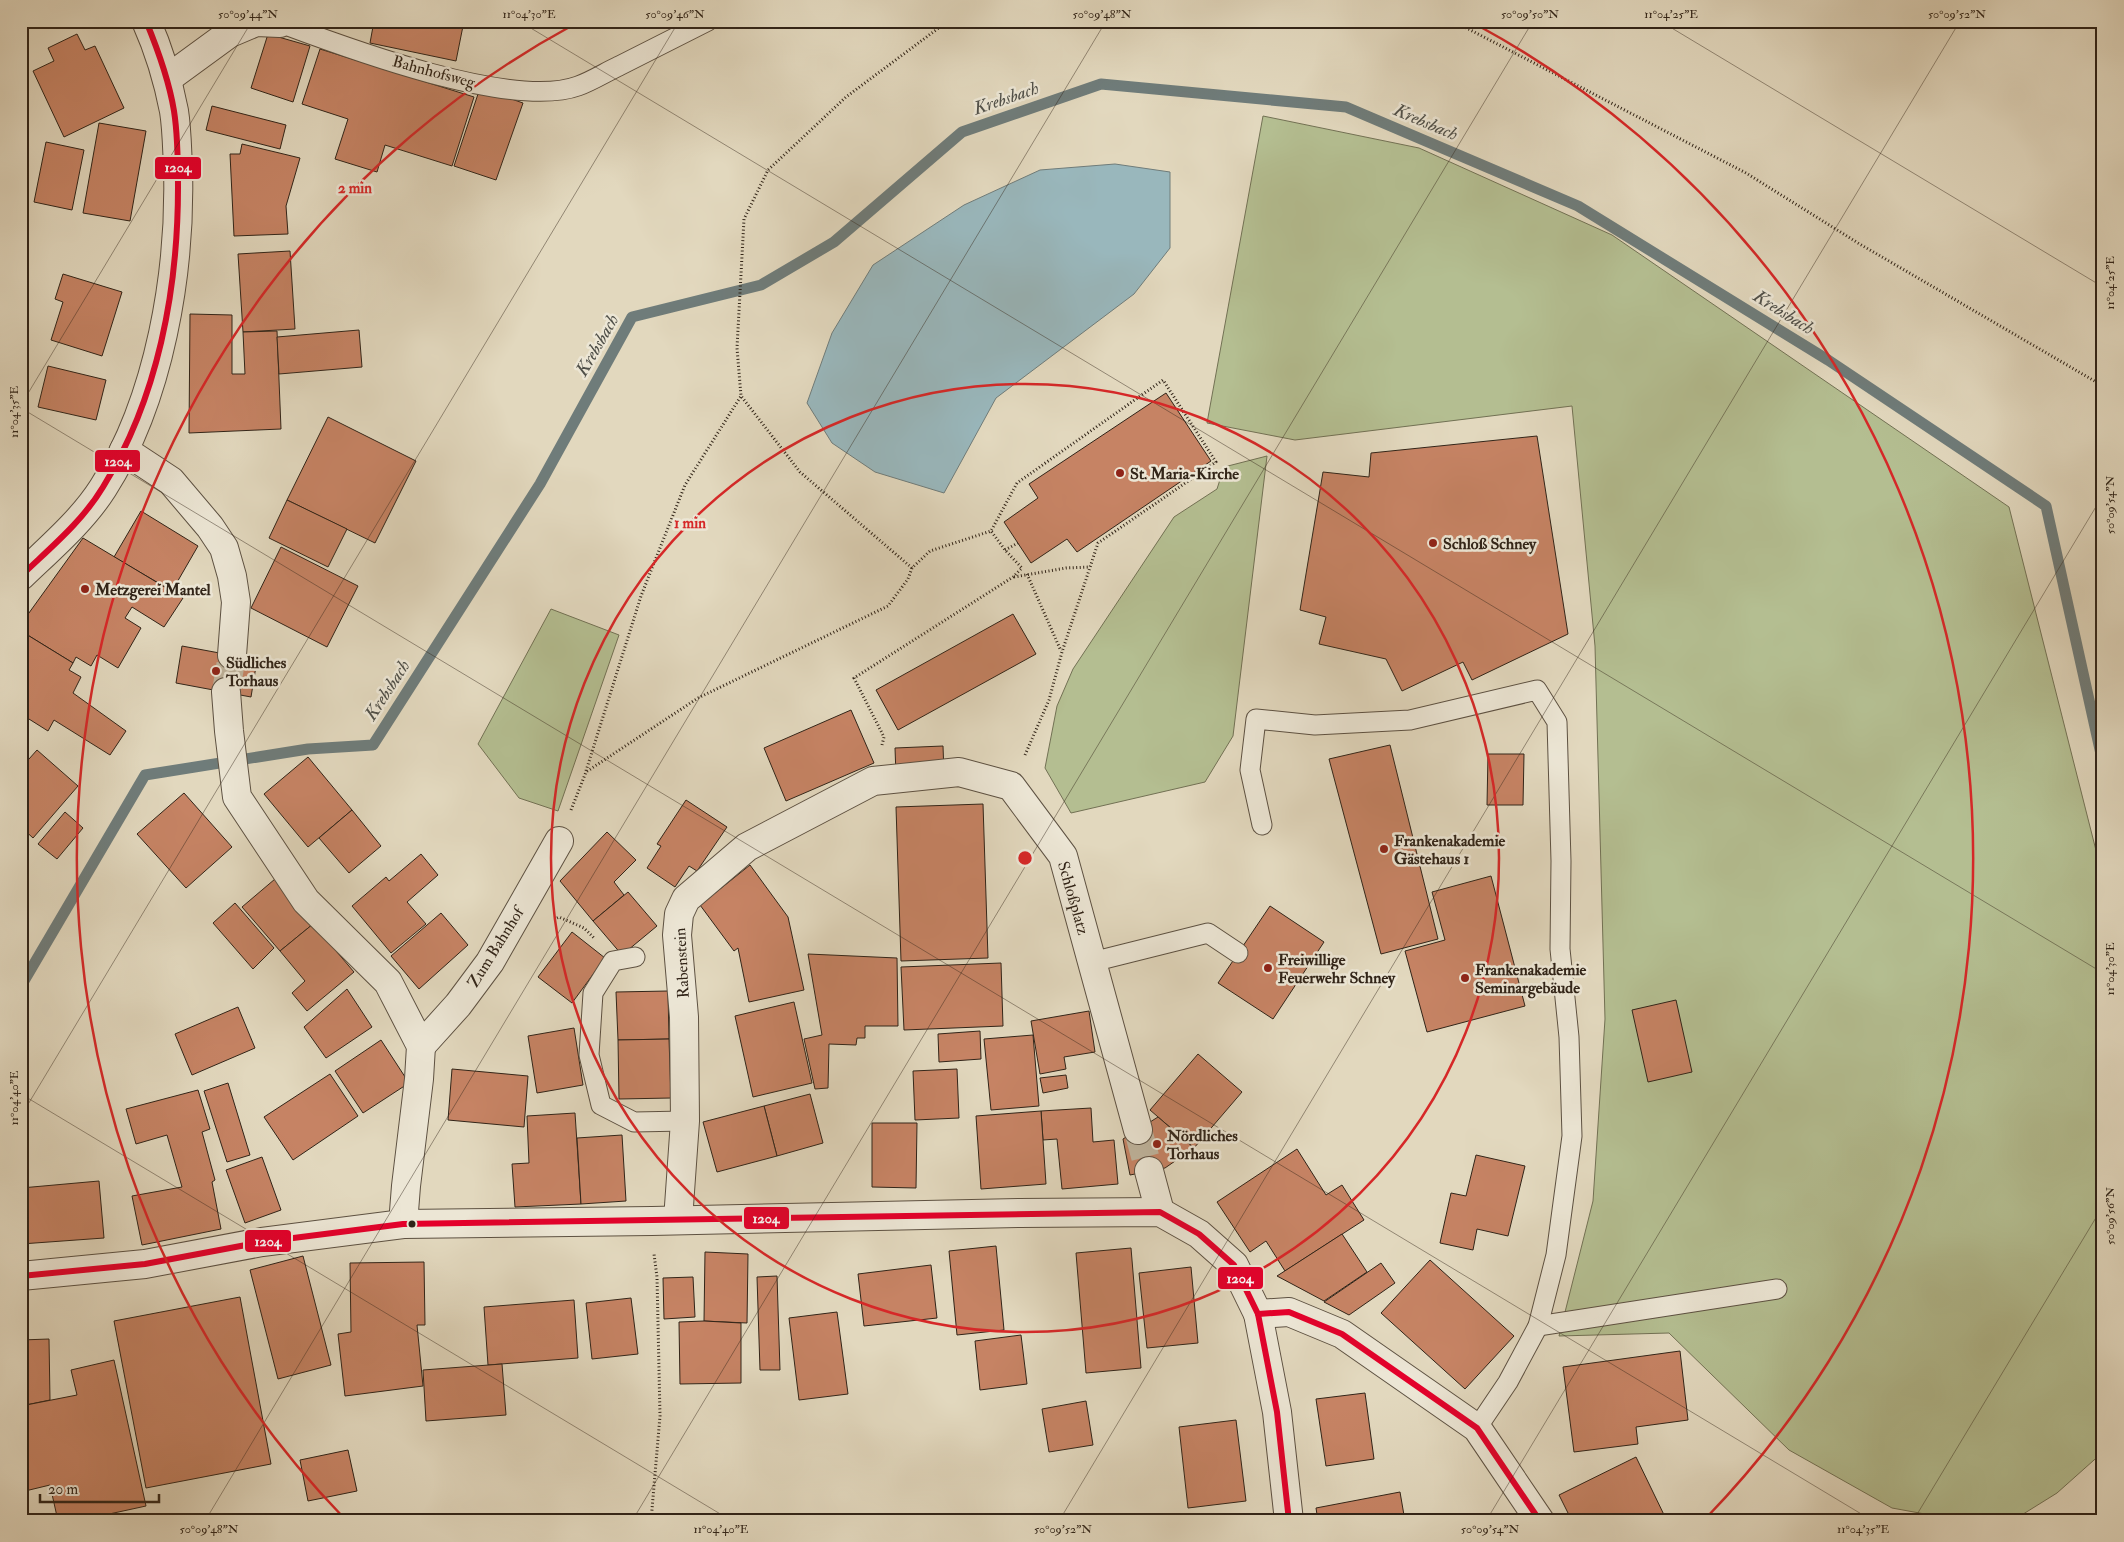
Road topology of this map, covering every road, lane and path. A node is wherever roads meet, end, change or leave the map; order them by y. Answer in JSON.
{"nodes":[{"id":1,"x":146,"y":21,"type":"edge"},
{"id":2,"x":708,"y":21,"type":"edge"},
{"id":3,"x":948,"y":21,"type":"edge"},
{"id":4,"x":1453,"y":21,"type":"edge"},
{"id":5,"x":280,"y":23,"type":"joint"},
{"id":6,"x":167,"y":79,"type":"junction"},
{"id":7,"x":2103,"y":386,"type":"edge"},
{"id":8,"x":741,"y":396,"type":"junction"},
{"id":9,"x":124,"y":450,"type":"junction"},
{"id":10,"x":991,"y":531,"type":"junction"},
{"id":11,"x":1018,"y":543,"type":"dead end"},
{"id":12,"x":1005,"y":550,"type":"junction"},
{"id":13,"x":1090,"y":567,"type":"junction"},
{"id":14,"x":912,"y":568,"type":"junction"},
{"id":15,"x":1027,"y":574,"type":"junction"},
{"id":16,"x":21,"y":576,"type":"edge"},
{"id":17,"x":1013,"y":577,"type":"junction"},
{"id":18,"x":1062,"y":652,"type":"junction"},
{"id":19,"x":232,"y":655,"type":"tunnel mouth"},
{"id":20,"x":226,"y":692,"type":"tunnel mouth"},
{"id":21,"x":586,"y":772,"type":"junction"},
{"id":22,"x":873,"y":781,"type":"junction"},
{"id":23,"x":1011,"y":786,"type":"junction"},
{"id":24,"x":1262,"y":825,"type":"dead end"},
{"id":25,"x":559,"y":841,"type":"joint"},
{"id":26,"x":552,"y":920,"type":"dead end"},
{"id":27,"x":584,"y":928,"type":"dead end"},
{"id":28,"x":1238,"y":953,"type":"dead end"},
{"id":29,"x":636,"y":956,"type":"dead end"},
{"id":30,"x":1092,"y":962,"type":"junction"},
{"id":31,"x":420,"y":1046,"type":"junction"},
{"id":32,"x":685,"y":1121,"type":"junction"},
{"id":33,"x":1138,"y":1130,"type":"tunnel mouth"},
{"id":34,"x":1149,"y":1171,"type":"tunnel mouth"},
{"id":35,"x":1160,"y":1212,"type":"junction"},
{"id":36,"x":678,"y":1220,"type":"junction"},
{"id":37,"x":403,"y":1224,"type":"junction"},
{"id":38,"x":655,"y":1257,"type":"dead end"},
{"id":39,"x":21,"y":1276,"type":"edge"},
{"id":40,"x":1777,"y":1289,"type":"dead end"},
{"id":41,"x":1258,"y":1314,"type":"junction"},
{"id":42,"x":1538,"y":1326,"type":"junction"},
{"id":43,"x":1477,"y":1428,"type":"junction"},
{"id":44,"x":651,"y":1521,"type":"edge"},
{"id":45,"x":1289,"y":1521,"type":"edge"},
{"id":46,"x":1540,"y":1521,"type":"edge"}],
"edges":[{"from":1,"to":6,"type":"street"},
{"from":2,"to":5,"type":"lane","name":"Bahnhofsweg"},
{"from":3,"to":8,"type":"path"},
{"from":4,"to":7,"type":"path"},
{"from":5,"to":6,"type":"street","name":"Bahnhofsweg"},
{"from":6,"to":9,"type":"street"},
{"from":8,"to":14,"type":"path"},
{"from":8,"to":21,"type":"path"},
{"from":9,"to":16,"type":"street"},
{"from":9,"to":19,"type":"street"},
{"from":10,"to":12,"type":"path"},
{"from":10,"to":13,"type":"path"},
{"from":10,"to":14,"type":"path"},
{"from":11,"to":12,"type":"path"},
{"from":12,"to":17,"type":"path"},
{"from":13,"to":15,"type":"path"},
{"from":13,"to":18,"type":"path"},
{"from":14,"to":21,"type":"path"},
{"from":15,"to":17,"type":"path"},
{"from":15,"to":18,"type":"path"},
{"from":17,"to":22,"type":"path"},
{"from":18,"to":23,"type":"path"},
{"from":20,"to":31,"type":"street"},
{"from":21,"to":25,"type":"path"},
{"from":22,"to":23,"type":"street"},
{"from":22,"to":32,"type":"street","name":"Rabenstein"},
{"from":23,"to":30,"type":"street","name":"Schloßplatz"},
{"from":24,"to":42,"type":"lane"},
{"from":25,"to":31,"type":"street","name":"Zum Bahnhof"},
{"from":26,"to":27,"type":"path"},
{"from":28,"to":30,"type":"lane"},
{"from":29,"to":32,"type":"lane"},
{"from":30,"to":33,"type":"street","name":"Schloßplatz"},
{"from":31,"to":37,"type":"street"},
{"from":32,"to":36,"type":"street","name":"Rabenstein"},
{"from":34,"to":35,"type":"street"},
{"from":35,"to":36,"type":"street"},
{"from":35,"to":41,"type":"street"},
{"from":36,"to":37,"type":"street"},
{"from":37,"to":39,"type":"street"},
{"from":38,"to":44,"type":"path"},
{"from":40,"to":42,"type":"lane"},
{"from":41,"to":43,"type":"street"},
{"from":41,"to":45,"type":"street"},
{"from":42,"to":43,"type":"lane"},
{"from":43,"to":46,"type":"street"}]}
